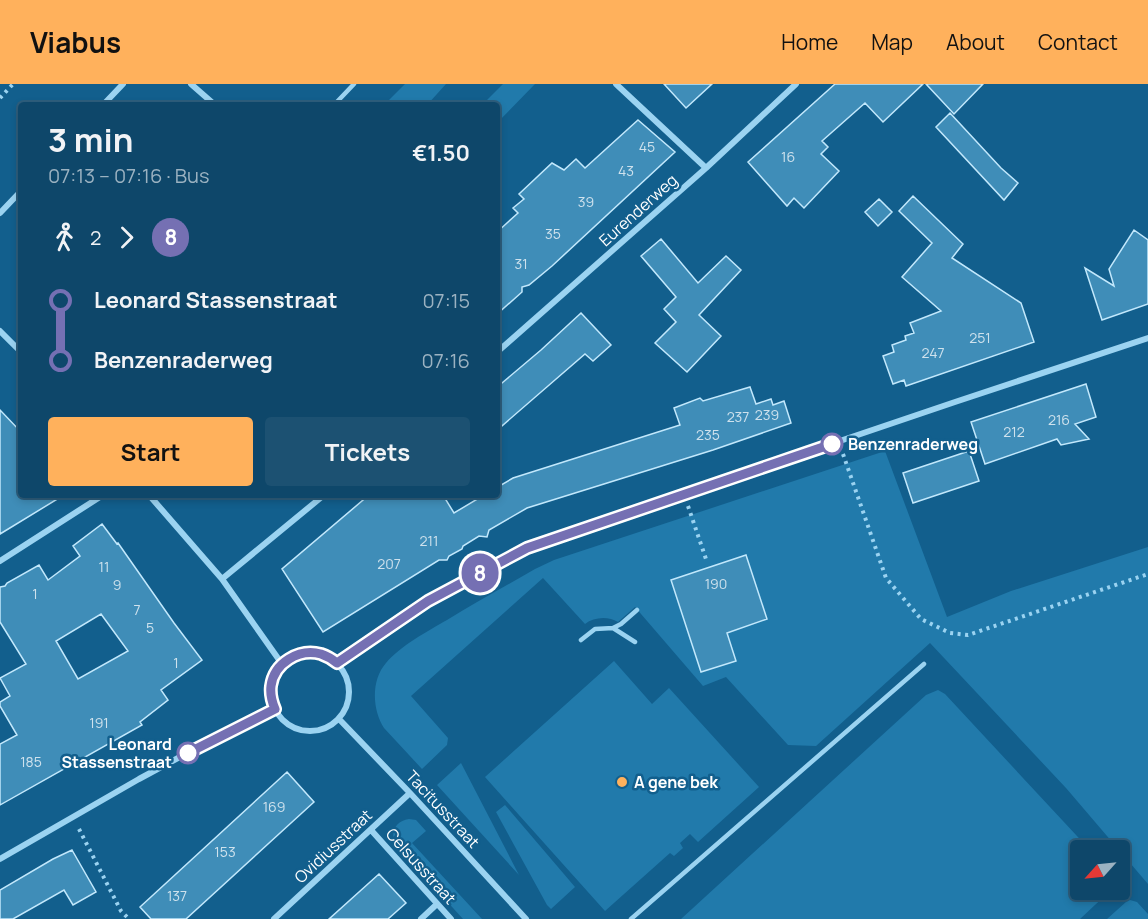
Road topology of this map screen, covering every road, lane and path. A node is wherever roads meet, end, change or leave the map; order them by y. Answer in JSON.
{"nodes":[{"id":1,"x":13,"y":84,"type":"edge"},
{"id":2,"x":123,"y":84,"type":"edge"},
{"id":3,"x":191,"y":84,"type":"edge"},
{"id":4,"x":354,"y":84,"type":"edge"},
{"id":5,"x":616,"y":84,"type":"edge"},
{"id":6,"x":796,"y":84,"type":"edge"},
{"id":7,"x":0,"y":98,"type":"edge"},
{"id":8,"x":106,"y":102,"type":"edge"},
{"id":9,"x":212,"y":102,"type":"edge"},
{"id":10,"x":337,"y":102,"type":"edge"},
{"id":11,"x":706,"y":168,"type":"junction"},
{"id":12,"x":18,"y":194,"type":"edge"},
{"id":13,"x":0,"y":213,"type":"edge"},
{"id":14,"x":0,"y":331,"type":"edge"},
{"id":15,"x":1148,"y":338,"type":"edge"},
{"id":16,"x":18,"y":349,"type":"edge"},
{"id":17,"x":500,"y":349,"type":"edge"},
{"id":18,"x":838,"y":441,"type":"junction"},
{"id":19,"x":683,"y":494,"type":"junction"},
{"id":20,"x":99,"y":498,"type":"edge"},
{"id":21,"x":152,"y":498,"type":"edge"},
{"id":22,"x":320,"y":498,"type":"edge"},
{"id":23,"x":0,"y":561,"type":"edge"},
{"id":24,"x":707,"y":562,"type":"dead end"},
{"id":25,"x":1148,"y":574,"type":"edge"},
{"id":26,"x":222,"y":579,"type":"junction"},
{"id":27,"x":637,"y":610,"type":"dead end"},
{"id":28,"x":614,"y":628,"type":"junction"},
{"id":29,"x":581,"y":640,"type":"dead end"},
{"id":30,"x":634,"y":642,"type":"dead end"},
{"id":31,"x":337,"y":663,"type":"junction"},
{"id":32,"x":282,"y":664,"type":"junction"},
{"id":33,"x":924,"y":664,"type":"dead end"},
{"id":34,"x":275,"y":709,"type":"junction"},
{"id":35,"x":339,"y":719,"type":"junction"},
{"id":36,"x":410,"y":793,"type":"junction"},
{"id":37,"x":73,"y":818,"type":"junction"},
{"id":38,"x":371,"y":830,"type":"junction"},
{"id":39,"x":0,"y":859,"type":"edge"},
{"id":40,"x":437,"y":904,"type":"junction"},
{"id":41,"x":129,"y":919,"type":"edge"},
{"id":42,"x":274,"y":919,"type":"edge"},
{"id":43,"x":421,"y":919,"type":"edge"},
{"id":44,"x":451,"y":919,"type":"edge"},
{"id":45,"x":526,"y":919,"type":"edge"},
{"id":46,"x":632,"y":919,"type":"edge"}],
"edges":[{"from":1,"to":7,"type":"path"},
{"from":2,"to":8,"type":"street"},
{"from":3,"to":9,"type":"street"},
{"from":4,"to":10,"type":"lane"},
{"from":5,"to":11,"type":"street"},
{"from":6,"to":11,"type":"street","name":"Eurenderweg"},
{"from":11,"to":17,"type":"street","name":"Eurenderweg"},
{"from":12,"to":13,"type":"street"},
{"from":14,"to":16,"type":"street"},
{"from":15,"to":18,"type":"street"},
{"from":18,"to":19,"type":"street"},
{"from":18,"to":25,"type":"path"},
{"from":19,"to":24,"type":"path"},
{"from":19,"to":31,"type":"street"},
{"from":20,"to":23,"type":"street"},
{"from":21,"to":26,"type":"street"},
{"from":22,"to":26,"type":"street"},
{"from":26,"to":32,"type":"street"},
{"from":27,"to":28,"type":"lane"},
{"from":28,"to":29,"type":"lane"},
{"from":28,"to":30,"type":"lane"},
{"from":31,"to":32,"type":"street"},
{"from":31,"to":35,"type":"street"},
{"from":32,"to":34,"type":"street"},
{"from":33,"to":46,"type":"lane"},
{"from":34,"to":35,"type":"street"},
{"from":34,"to":37,"type":"street"},
{"from":35,"to":36,"type":"street","name":"Tacitusstraat"},
{"from":36,"to":38,"type":"street","name":"Ovidiusstraat"},
{"from":36,"to":45,"type":"street","name":"Tacitusstraat"},
{"from":37,"to":39,"type":"street"},
{"from":37,"to":41,"type":"path"},
{"from":38,"to":40,"type":"street","name":"Celsusstraat"},
{"from":38,"to":42,"type":"street","name":"Ovidiusstraat"},
{"from":40,"to":43,"type":"street"},
{"from":40,"to":44,"type":"street","name":"Celsusstraat"}]}
